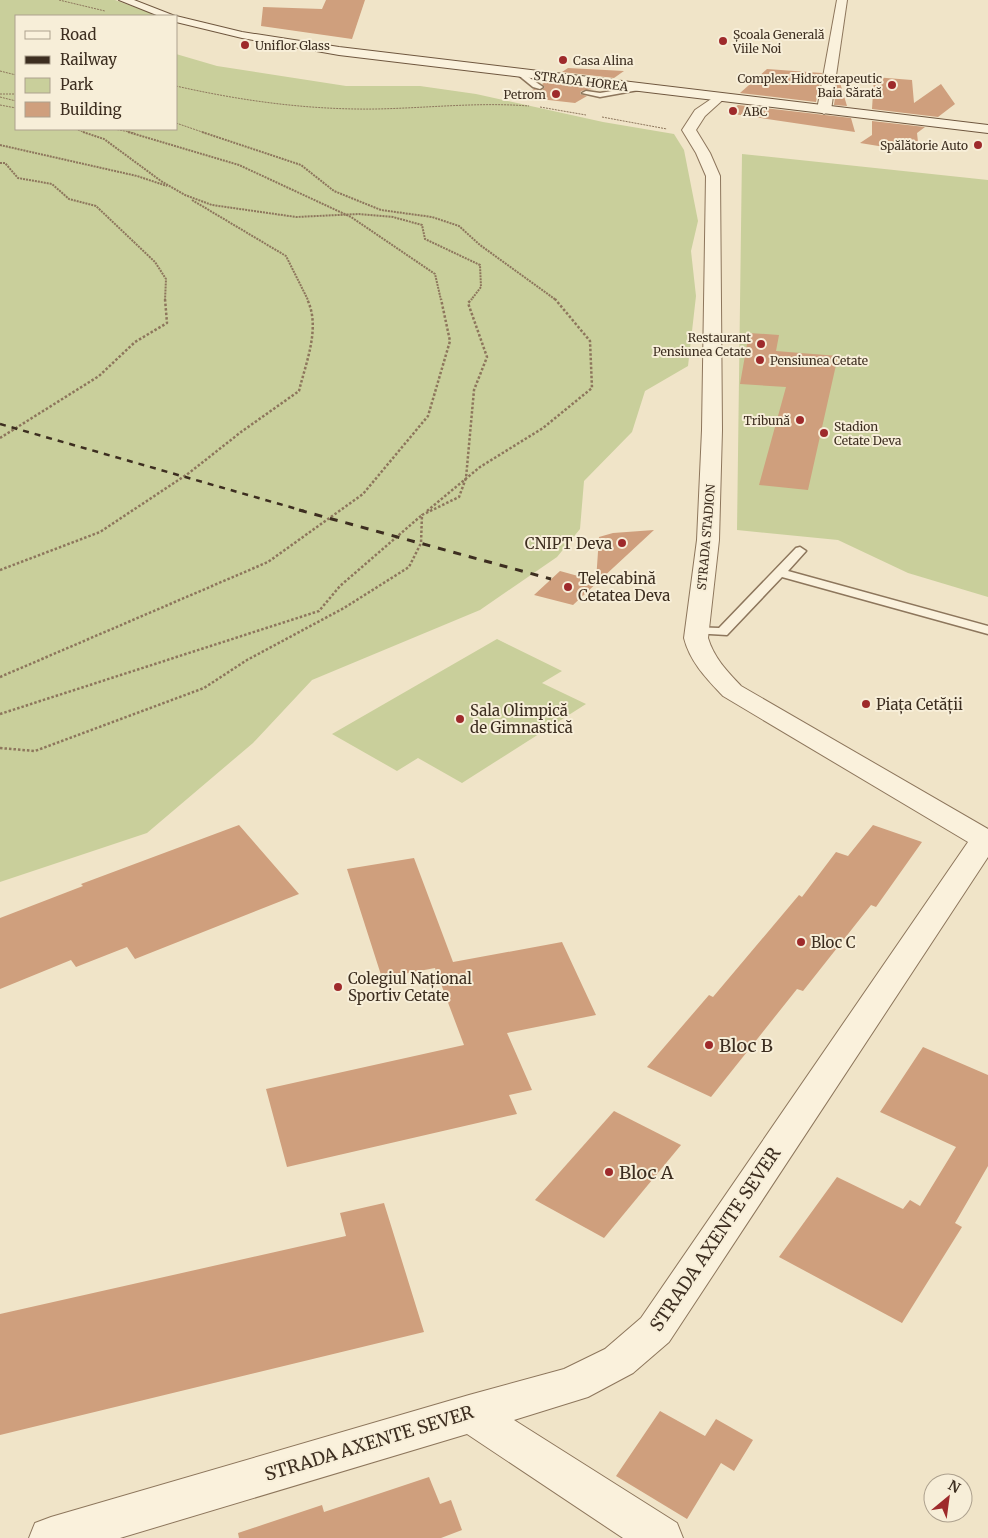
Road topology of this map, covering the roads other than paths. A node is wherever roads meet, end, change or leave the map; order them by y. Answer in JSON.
{"nodes":[{"id":1,"x":124,"y":0,"type":"edge"},
{"id":2,"x":842,"y":0,"type":"edge"},
{"id":3,"x":166,"y":15,"type":"edge"},
{"id":4,"x":178,"y":19,"type":"edge"},
{"id":5,"x":519,"y":73,"type":"junction"},
{"id":6,"x":540,"y":87,"type":"dead end"},
{"id":7,"x":642,"y":88,"type":"junction"},
{"id":8,"x":586,"y":93,"type":"dead end"},
{"id":9,"x":720,"y":97,"type":"junction"},
{"id":10,"x":824,"y":110,"type":"junction"},
{"id":11,"x":988,"y":129,"type":"edge"},
{"id":12,"x":800,"y":551,"type":"dead end"},
{"id":13,"x":779,"y":572,"type":"junction"},
{"id":14,"x":697,"y":630,"type":"junction"},
{"id":15,"x":988,"y":630,"type":"edge"},
{"id":16,"x":987,"y":838,"type":"edge"},
{"id":17,"x":469,"y":1413,"type":"junction"},
{"id":18,"x":51,"y":1538,"type":"edge"},
{"id":19,"x":661,"y":1538,"type":"edge"}],
"edges":[{"from":1,"to":3,"type":"street"},
{"from":2,"to":10,"type":"street"},
{"from":4,"to":5,"type":"street","name":"STRADA HOREA"},
{"from":5,"to":6,"type":"lane"},
{"from":5,"to":7,"type":"street","name":"STRADA HOREA"},
{"from":7,"to":8,"type":"lane"},
{"from":7,"to":9,"type":"street","name":"STRADA HOREA"},
{"from":9,"to":10,"type":"street","name":"STRADA HOREA"},
{"from":9,"to":14,"type":"street","name":"STRADA STADION"},
{"from":10,"to":11,"type":"street","name":"STRADA HOREA"},
{"from":12,"to":13,"type":"lane"},
{"from":13,"to":14,"type":"lane"},
{"from":13,"to":15,"type":"lane"},
{"from":14,"to":16,"type":"street","name":"STRADA STADION"},
{"from":16,"to":17,"type":"street","name":"STRADA AXENTE SEVER"},
{"from":17,"to":18,"type":"street","name":"STRADA AXENTE SEVER"},
{"from":17,"to":19,"type":"street"}]}
